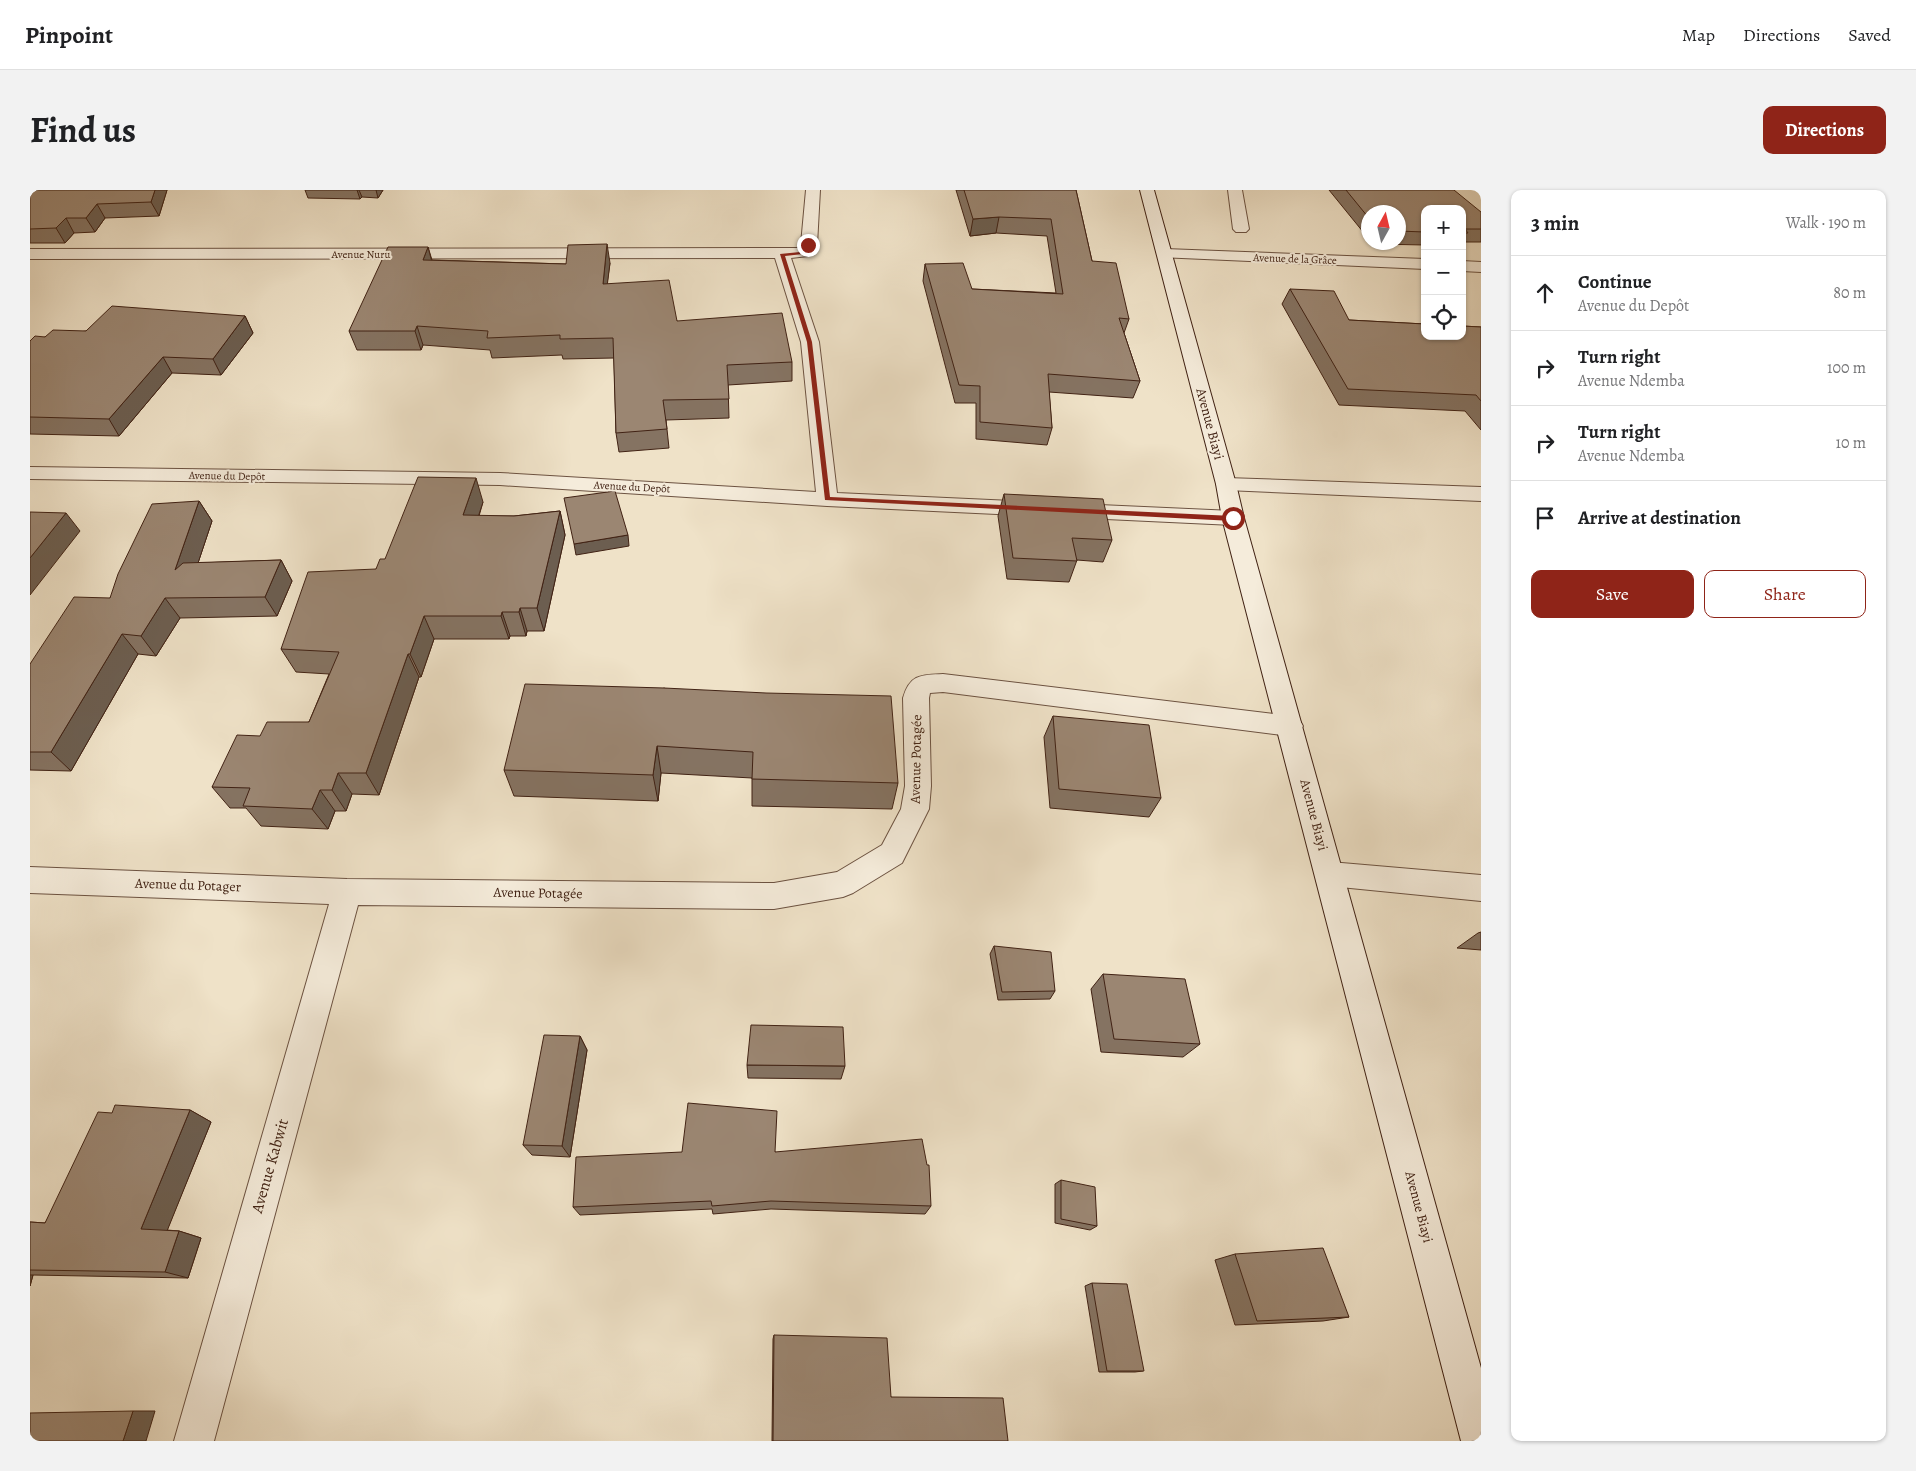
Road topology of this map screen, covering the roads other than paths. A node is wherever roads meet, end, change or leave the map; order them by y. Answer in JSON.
{"nodes":[{"id":1,"x":813,"y":190,"type":"edge"},
{"id":2,"x":1147,"y":190,"type":"edge"},
{"id":3,"x":1236,"y":190,"type":"edge"},
{"id":4,"x":1242,"y":229,"type":"dead end"},
{"id":5,"x":30,"y":254,"type":"edge"},
{"id":6,"x":782,"y":254,"type":"junction"},
{"id":7,"x":1165,"y":254,"type":"junction"},
{"id":8,"x":1421,"y":264,"type":"edge"},
{"id":9,"x":1466,"y":266,"type":"edge"},
{"id":10,"x":1481,"y":267,"type":"edge"},
{"id":11,"x":30,"y":473,"type":"edge"},
{"id":12,"x":1226,"y":484,"type":"junction"},
{"id":13,"x":1481,"y":494,"type":"edge"},
{"id":14,"x":827,"y":499,"type":"junction"},
{"id":15,"x":1233,"y":518,"type":"junction"},
{"id":16,"x":1290,"y":726,"type":"junction"},
{"id":17,"x":1330,"y":874,"type":"junction"},
{"id":18,"x":30,"y":880,"type":"edge"},
{"id":19,"x":1481,"y":888,"type":"edge"},
{"id":20,"x":347,"y":892,"type":"junction"},
{"id":21,"x":194,"y":1441,"type":"edge"},
{"id":22,"x":1481,"y":1441,"type":"edge"}],
"edges":[{"from":1,"to":6,"type":"street","name":"Avenue Nuru"},
{"from":2,"to":7,"type":"street","name":"Avenue Biayi"},
{"from":3,"to":4,"type":"street"},
{"from":5,"to":6,"type":"street","name":"Avenue Nuru"},
{"from":6,"to":14,"type":"street"},
{"from":7,"to":8,"type":"street","name":"Avenue de la Grâce"},
{"from":7,"to":12,"type":"street","name":"Avenue Biayi"},
{"from":9,"to":10,"type":"street"},
{"from":11,"to":14,"type":"street","name":"Avenue du Depôt"},
{"from":12,"to":13,"type":"street"},
{"from":12,"to":15,"type":"street","name":"Avenue Biayi"},
{"from":14,"to":15,"type":"street","name":"Avenue du Depôt"},
{"from":15,"to":16,"type":"street","name":"Avenue Biayi"},
{"from":16,"to":17,"type":"street","name":"Avenue Biayi"},
{"from":16,"to":20,"type":"street","name":"Avenue Potagée"},
{"from":17,"to":19,"type":"street"},
{"from":17,"to":22,"type":"street","name":"Avenue Biayi"},
{"from":18,"to":20,"type":"street","name":"Avenue du Potager"},
{"from":20,"to":21,"type":"street","name":"Avenue Kabwit"}]}
